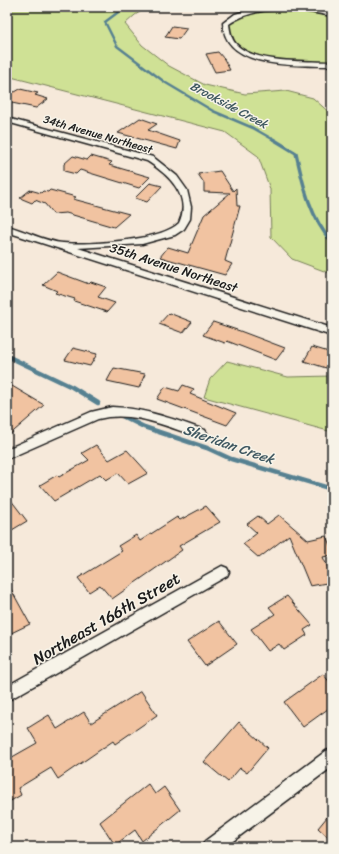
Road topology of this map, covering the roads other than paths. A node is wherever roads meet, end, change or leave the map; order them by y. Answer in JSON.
{"nodes":[{"id":1,"x":289,"y":7,"type":"edge"},
{"id":2,"x":332,"y":14,"type":"edge"},
{"id":3,"x":332,"y":64,"type":"edge"},
{"id":4,"x":7,"y":120,"type":"edge"},
{"id":5,"x":7,"y":229,"type":"edge"},
{"id":6,"x":63,"y":246,"type":"junction"},
{"id":7,"x":332,"y":332,"type":"edge"},
{"id":8,"x":201,"y":433,"type":"dead end"},
{"id":9,"x":7,"y":454,"type":"edge"},
{"id":10,"x":222,"y":572,"type":"dead end"},
{"id":11,"x":7,"y":694,"type":"edge"},
{"id":12,"x":332,"y":757,"type":"edge"},
{"id":13,"x":211,"y":847,"type":"edge"}],
"edges":[{"from":1,"to":2,"type":"street"},
{"from":1,"to":3,"type":"street"},
{"from":4,"to":6,"type":"street","name":"34th Avenue Northeast"},
{"from":5,"to":6,"type":"street","name":"35th Avenue Northeast"},
{"from":6,"to":7,"type":"street","name":"35th Avenue Northeast"},
{"from":8,"to":9,"type":"street"},
{"from":10,"to":11,"type":"street","name":"Northeast 166th Street"},
{"from":12,"to":13,"type":"street"}]}
